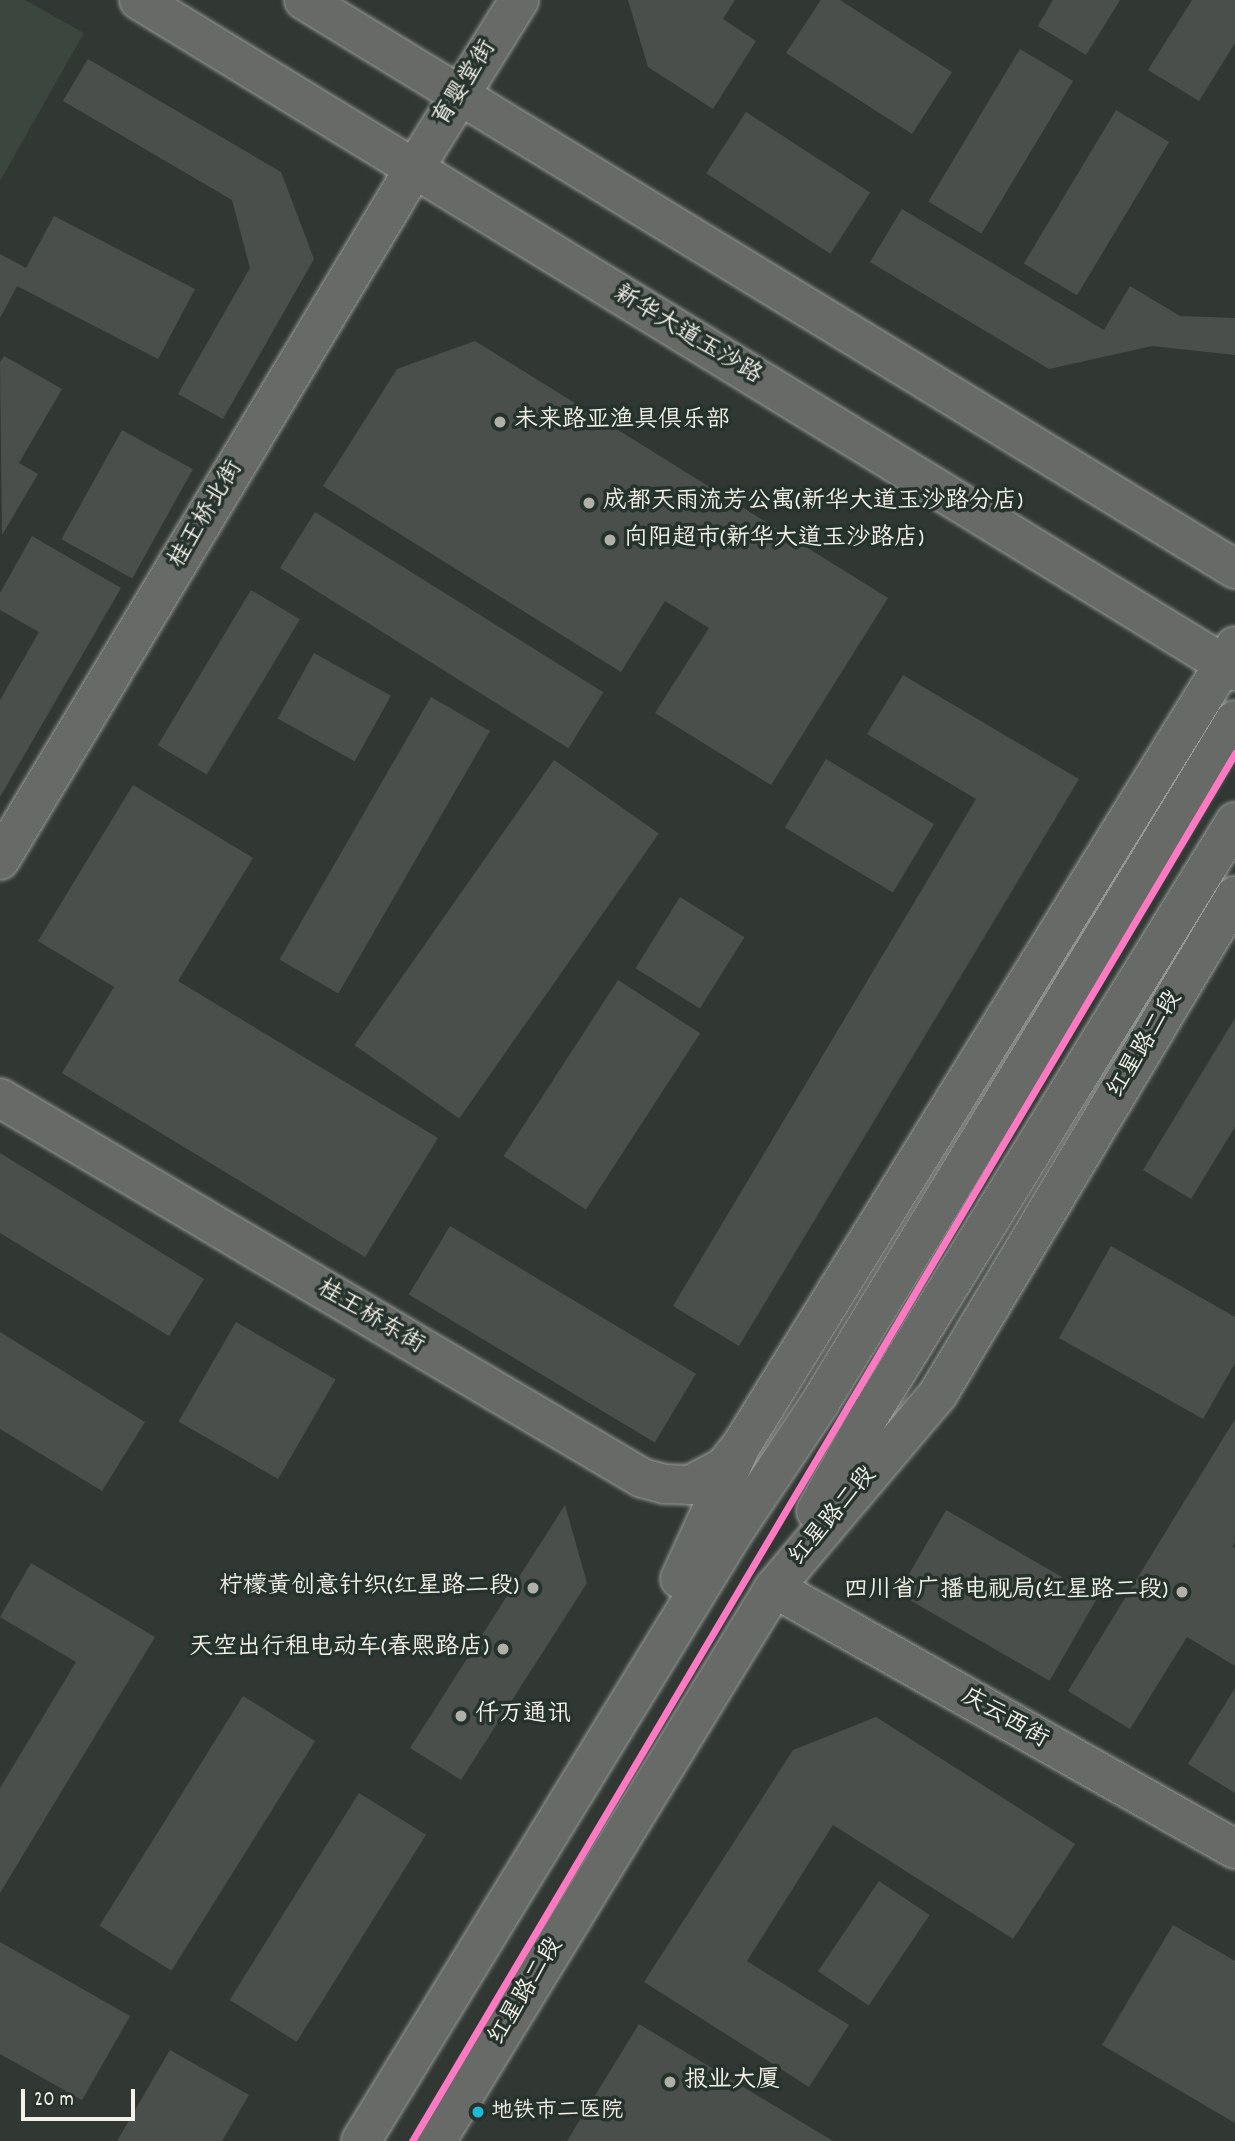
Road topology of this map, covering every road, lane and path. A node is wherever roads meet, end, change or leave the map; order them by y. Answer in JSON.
{"nodes":[{"id":1,"x":139,"y":0,"type":"edge"},
{"id":2,"x":304,"y":0,"type":"edge"},
{"id":3,"x":519,"y":0,"type":"edge"},
{"id":4,"x":460,"y":95,"type":"junction"},
{"id":5,"x":414,"y":169,"type":"junction"},
{"id":6,"x":1235,"y":569,"type":"edge"},
{"id":7,"x":1231,"y":661,"type":"edge"},
{"id":8,"x":1235,"y":720,"type":"edge"},
{"id":9,"x":1235,"y":822,"type":"edge"},
{"id":10,"x":0,"y":860,"type":"edge"},
{"id":11,"x":1235,"y":896,"type":"edge"},
{"id":12,"x":0,"y":1098,"type":"edge"},
{"id":13,"x":741,"y":1446,"type":"junction"},
{"id":14,"x":774,"y":1588,"type":"junction"},
{"id":15,"x":609,"y":1737,"type":"junction"},
{"id":16,"x":1235,"y":1849,"type":"edge"},
{"id":17,"x":361,"y":2141,"type":"edge"},
{"id":18,"x":436,"y":2141,"type":"edge"}],
"edges":[{"from":1,"to":5,"type":"main road","name":"新华大道玉沙路"},
{"from":2,"to":4,"type":"main road"},
{"from":3,"to":4,"type":"main road","name":"育婴堂街"},
{"from":4,"to":5,"type":"main road","name":"育婴堂街"},
{"from":4,"to":6,"type":"main road"},
{"from":5,"to":7,"type":"main road","name":"新华大道玉沙路"},
{"from":5,"to":10,"type":"main road","name":"桂王桥北街"},
{"from":7,"to":13,"type":"main road"},
{"from":8,"to":15,"type":"main road"},
{"from":9,"to":14,"type":"main road"},
{"from":11,"to":14,"type":"main road","name":"红星路二段"},
{"from":12,"to":13,"type":"main road","name":"桂王桥东街"},
{"from":13,"to":15,"type":"main road"},
{"from":14,"to":16,"type":"main road","name":"庆云西街"},
{"from":14,"to":18,"type":"main road","name":"红星路二段"},
{"from":15,"to":17,"type":"main road"}]}
